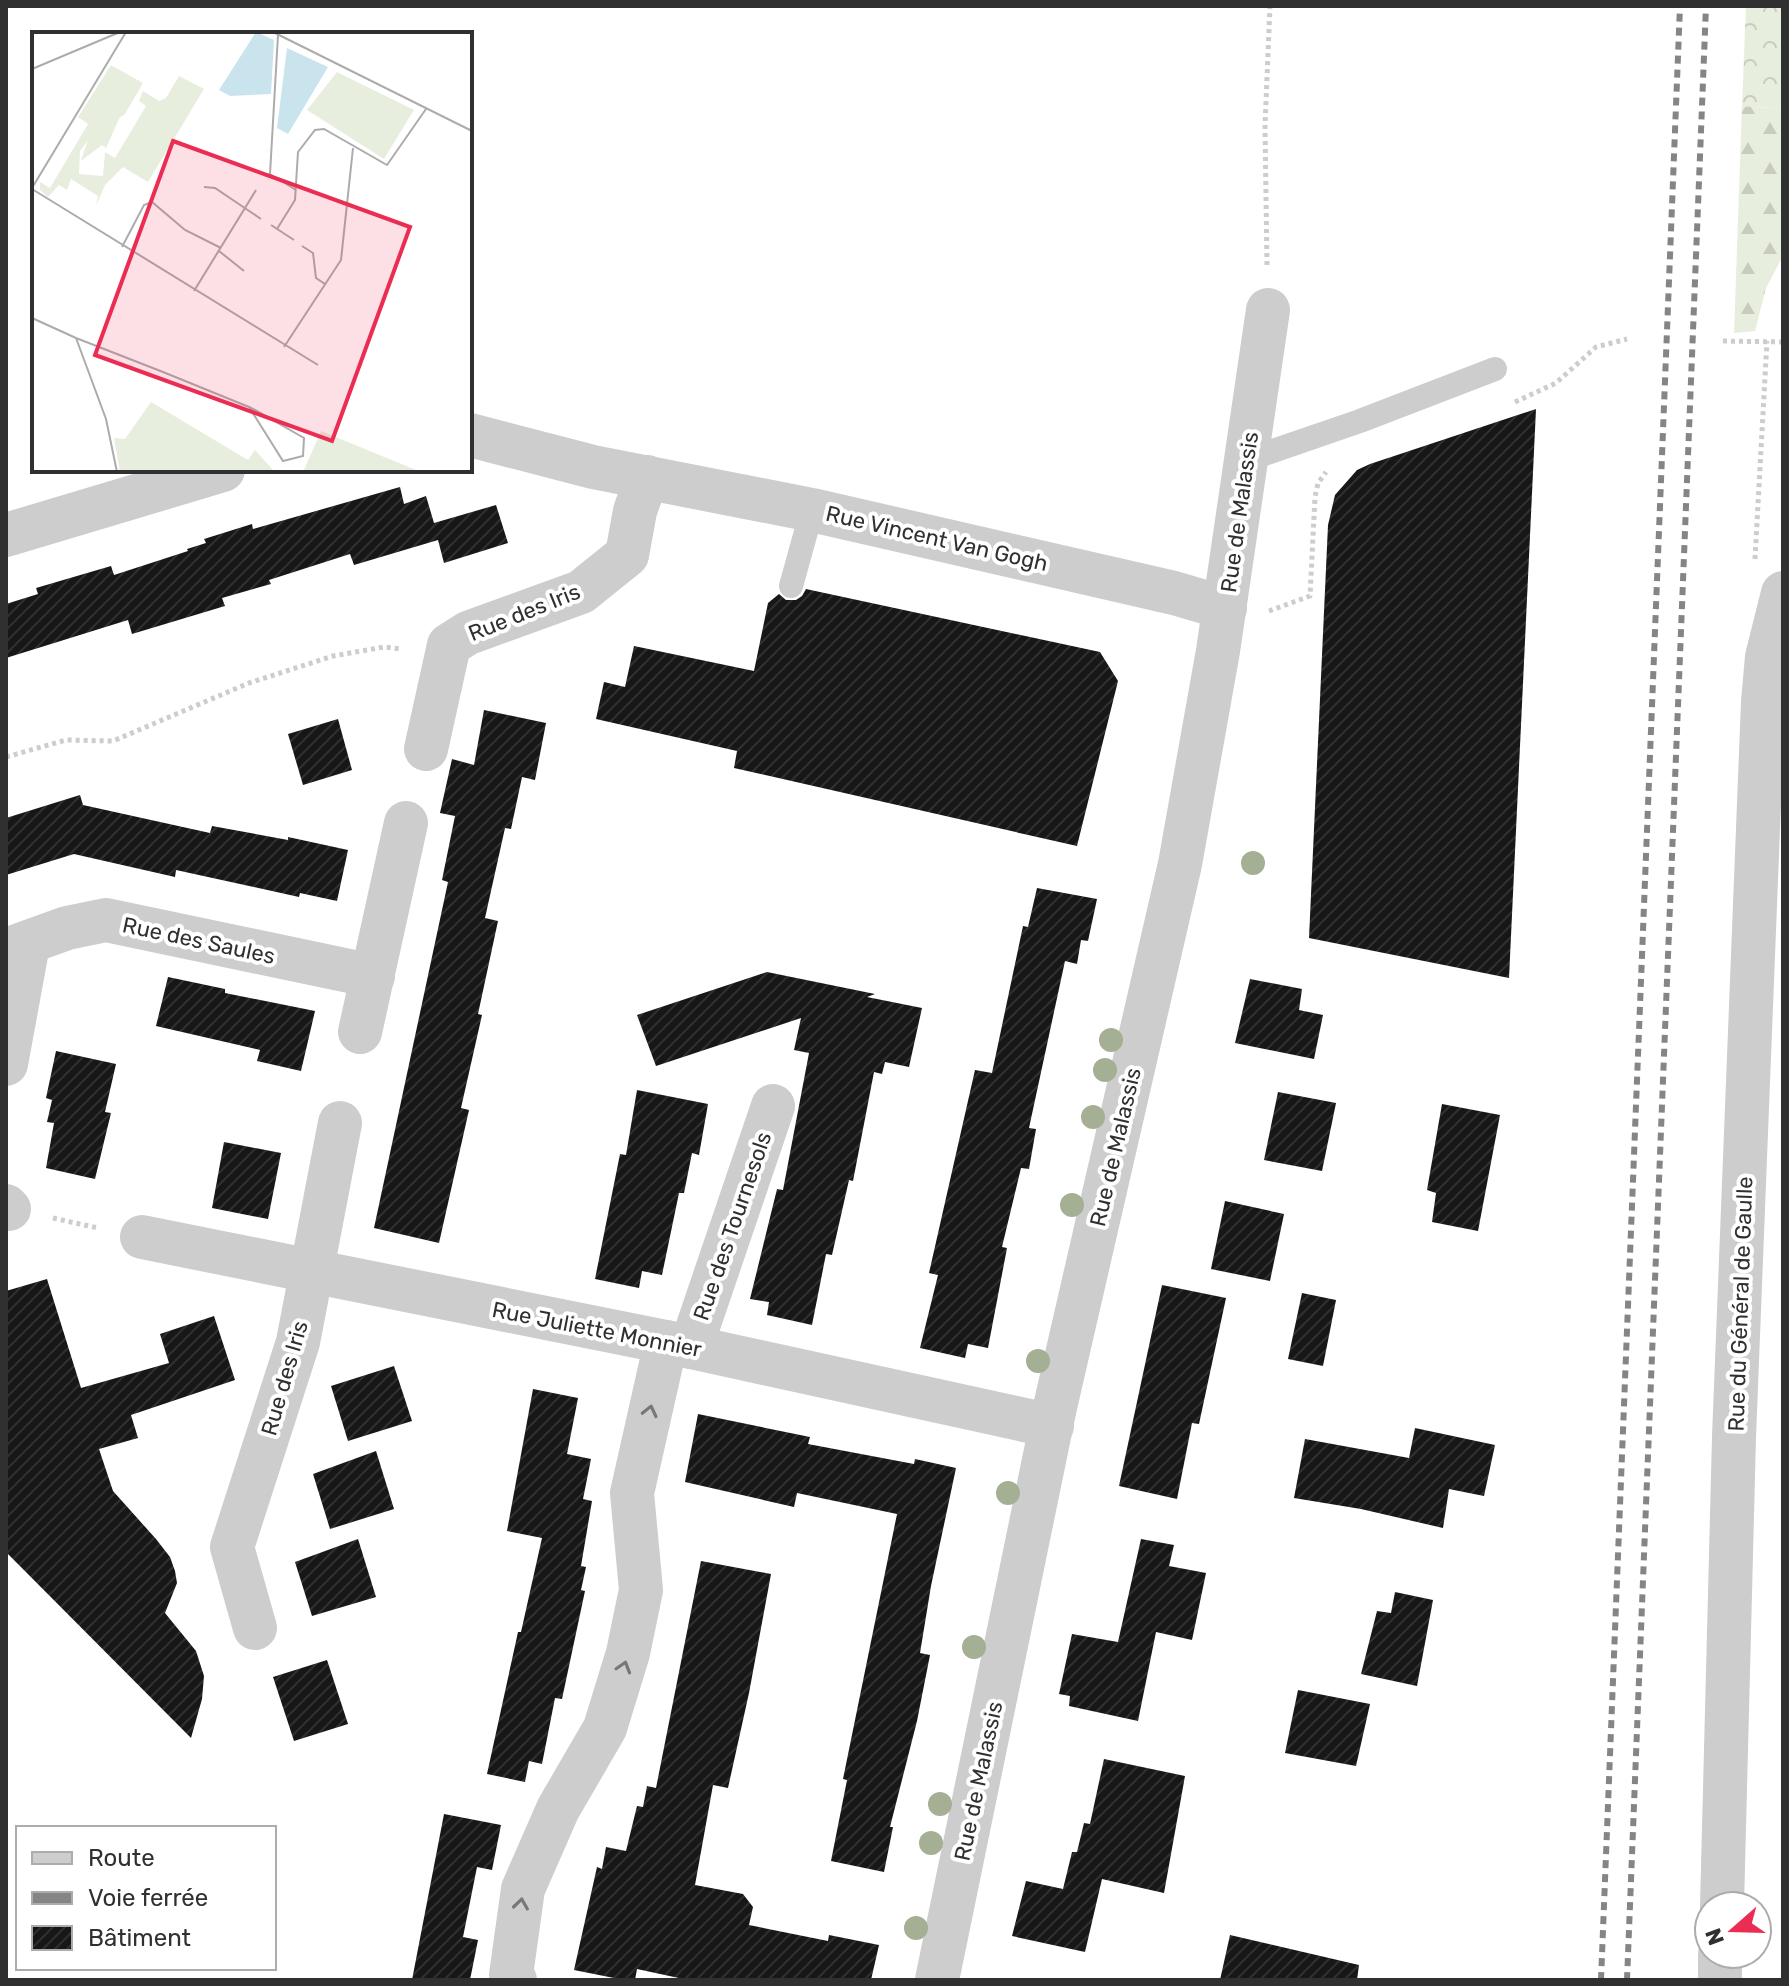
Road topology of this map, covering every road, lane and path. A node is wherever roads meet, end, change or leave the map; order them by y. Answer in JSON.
{"nodes":[{"id":1,"x":1270,"y":6,"type":"edge"},
{"id":2,"x":1268,"y":310,"type":"joint"},
{"id":3,"x":1627,"y":339,"type":"dead end"},
{"id":4,"x":1723,"y":341,"type":"dead end"},
{"id":5,"x":1767,"y":341,"type":"junction"},
{"id":6,"x":1783,"y":342,"type":"edge"},
{"id":7,"x":1495,"y":369,"type":"dead end"},
{"id":8,"x":1501,"y":407,"type":"dead end"},
{"id":9,"x":472,"y":436,"type":"edge"},
{"id":10,"x":1247,"y":460,"type":"junction"},
{"id":11,"x":1336,"y":465,"type":"dead end"},
{"id":12,"x":216,"y":472,"type":"edge"},
{"id":13,"x":647,"y":477,"type":"junction"},
{"id":14,"x":812,"y":510,"type":"junction"},
{"id":15,"x":6,"y":535,"type":"edge"},
{"id":16,"x":1769,"y":582,"type":"edge"},
{"id":17,"x":791,"y":586,"type":"dead end"},
{"id":18,"x":1242,"y":611,"type":"junction"},
{"id":19,"x":449,"y":645,"type":"junction"},
{"id":20,"x":1773,"y":690,"type":"edge"},
{"id":21,"x":426,"y":749,"type":"dead end"},
{"id":22,"x":6,"y":757,"type":"edge"},
{"id":23,"x":406,"y":823,"type":"dead end"},
{"id":24,"x":17,"y":947,"type":"edge"},
{"id":25,"x":373,"y":976,"type":"junction"},
{"id":26,"x":360,"y":1032,"type":"dead end"},
{"id":27,"x":6,"y":1064,"type":"edge"},
{"id":28,"x":773,"y":1106,"type":"dead end"},
{"id":29,"x":340,"y":1123,"type":"dead end"},
{"id":30,"x":7,"y":1208,"type":"edge"},
{"id":31,"x":142,"y":1237,"type":"joint"},
{"id":32,"x":311,"y":1273,"type":"junction"},
{"id":33,"x":679,"y":1345,"type":"junction"},
{"id":34,"x":1052,"y":1426,"type":"junction"},
{"id":35,"x":255,"y":1628,"type":"dead end"},
{"id":36,"x":1722,"y":1890,"type":"edge"},
{"id":37,"x":515,"y":1980,"type":"edge"},
{"id":38,"x":937,"y":1980,"type":"edge"}],
"edges":[{"from":1,"to":2,"type":"path"},
{"from":2,"to":10,"type":"street","name":"Rue de Malassis"},
{"from":3,"to":8,"type":"path"},
{"from":4,"to":5,"type":"path"},
{"from":5,"to":6,"type":"path"},
{"from":5,"to":16,"type":"path"},
{"from":7,"to":10,"type":"lane"},
{"from":9,"to":13,"type":"street"},
{"from":10,"to":18,"type":"street","name":"Rue de Malassis"},
{"from":11,"to":18,"type":"path"},
{"from":12,"to":15,"type":"street"},
{"from":13,"to":14,"type":"street","name":"Rue Vincent Van Gogh"},
{"from":13,"to":19,"type":"street","name":"Rue des Iris"},
{"from":14,"to":17,"type":"lane"},
{"from":14,"to":18,"type":"street","name":"Rue Vincent Van Gogh"},
{"from":16,"to":20,"type":"street","name":"Rue du Général de Gaulle"},
{"from":18,"to":34,"type":"street","name":"Rue de Malassis"},
{"from":19,"to":21,"type":"street","name":"Rue des Iris"},
{"from":19,"to":22,"type":"path"},
{"from":20,"to":36,"type":"street","name":"Rue du Général de Gaulle"},
{"from":23,"to":25,"type":"street"},
{"from":24,"to":25,"type":"street","name":"Rue des Saules"},
{"from":24,"to":27,"type":"street","name":"Rue des Saules"},
{"from":25,"to":26,"type":"street"},
{"from":28,"to":33,"type":"street","name":"Rue des Tournesols"},
{"from":29,"to":32,"type":"street","name":"Rue des Iris"},
{"from":30,"to":31,"type":"path"},
{"from":31,"to":32,"type":"street","name":"Rue Juliette Monnier"},
{"from":32,"to":33,"type":"street","name":"Rue Juliette Monnier"},
{"from":32,"to":35,"type":"street","name":"Rue des Iris"},
{"from":33,"to":34,"type":"street","name":"Rue Juliette Monnier"},
{"from":37,"to":33,"type":"street","name":"Rue des Tournesols","one_way":true},
{"from":34,"to":38,"type":"street","name":"Rue de Malassis"}]}
